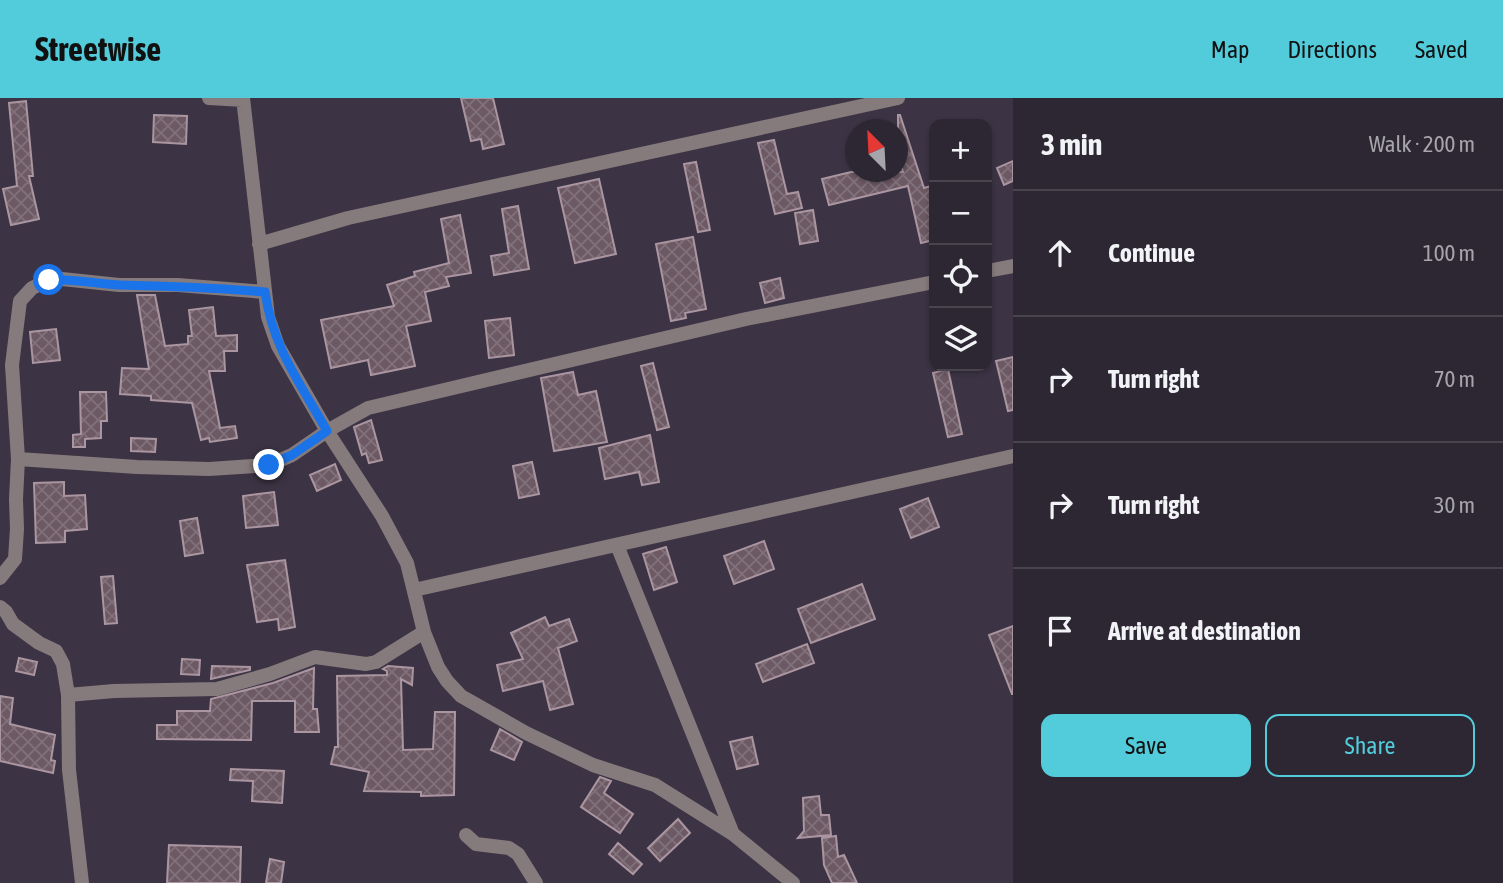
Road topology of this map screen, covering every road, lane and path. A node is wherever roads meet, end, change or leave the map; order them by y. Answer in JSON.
{"nodes":[{"id":1,"x":209,"y":98,"type":"edge"},
{"id":2,"x":898,"y":98,"type":"edge"},
{"id":3,"x":243,"y":99,"type":"edge"},
{"id":4,"x":259,"y":244,"type":"junction"},
{"id":5,"x":1013,"y":266,"type":"edge"},
{"id":6,"x":992,"y":270,"type":"edge"},
{"id":7,"x":929,"y":283,"type":"edge"},
{"id":8,"x":265,"y":292,"type":"junction"},
{"id":9,"x":327,"y":431,"type":"junction"},
{"id":10,"x":1013,"y":456,"type":"edge"},
{"id":11,"x":18,"y":459,"type":"junction"},
{"id":12,"x":617,"y":545,"type":"junction"},
{"id":13,"x":0,"y":578,"type":"edge"},
{"id":14,"x":414,"y":590,"type":"junction"},
{"id":15,"x":0,"y":607,"type":"edge"},
{"id":16,"x":424,"y":632,"type":"junction"},
{"id":17,"x":68,"y":695,"type":"junction"},
{"id":18,"x":733,"y":834,"type":"junction"},
{"id":19,"x":466,"y":835,"type":"dead end"},
{"id":20,"x":82,"y":883,"type":"edge"},
{"id":21,"x":536,"y":883,"type":"edge"},
{"id":22,"x":793,"y":883,"type":"edge"}],
"edges":[{"from":1,"to":3,"type":"street"},
{"from":2,"to":4,"type":"street"},
{"from":3,"to":4,"type":"street"},
{"from":4,"to":8,"type":"street"},
{"from":5,"to":6,"type":"street"},
{"from":7,"to":9,"type":"street"},
{"from":8,"to":9,"type":"street"},
{"from":8,"to":11,"type":"street"},
{"from":9,"to":11,"type":"street"},
{"from":9,"to":14,"type":"street"},
{"from":10,"to":12,"type":"street"},
{"from":11,"to":13,"type":"street"},
{"from":12,"to":14,"type":"street"},
{"from":12,"to":18,"type":"street"},
{"from":14,"to":16,"type":"street"},
{"from":15,"to":17,"type":"street"},
{"from":16,"to":17,"type":"street"},
{"from":16,"to":18,"type":"street"},
{"from":17,"to":20,"type":"street"},
{"from":18,"to":22,"type":"street"},
{"from":19,"to":21,"type":"street"}]}
